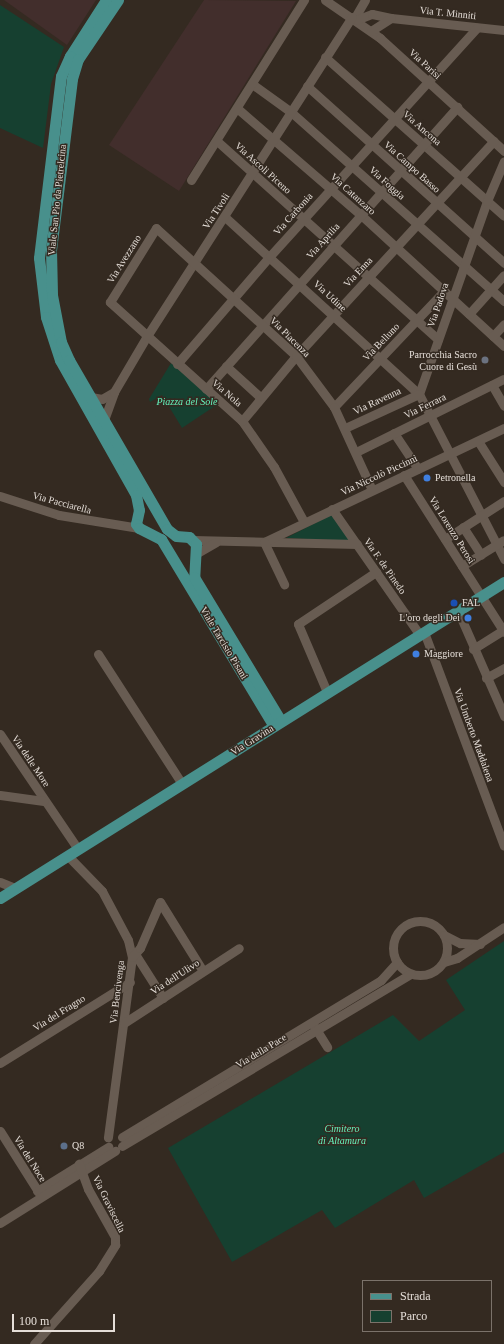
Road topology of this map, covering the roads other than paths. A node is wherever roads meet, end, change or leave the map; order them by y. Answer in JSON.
{"nodes":[{"id":1,"x":106,"y":0,"type":"edge"},
{"id":2,"x":118,"y":0,"type":"edge"},
{"id":3,"x":304,"y":0,"type":"edge"},
{"id":4,"x":325,"y":0,"type":"edge"},
{"id":5,"x":366,"y":0,"type":"edge"},
{"id":6,"x":391,"y":18,"type":"junction"},
{"id":7,"x":354,"y":19,"type":"junction"},
{"id":8,"x":477,"y":28,"type":"junction"},
{"id":9,"x":504,"y":30,"type":"edge"},
{"id":10,"x":371,"y":31,"type":"junction"},
{"id":11,"x":325,"y":57,"type":"junction"},
{"id":12,"x":428,"y":82,"type":"junction"},
{"id":13,"x":252,"y":84,"type":"junction"},
{"id":14,"x":307,"y":86,"type":"junction"},
{"id":15,"x":456,"y":107,"type":"junction"},
{"id":16,"x":238,"y":109,"type":"junction"},
{"id":17,"x":291,"y":112,"type":"junction"},
{"id":18,"x":395,"y":119,"type":"junction"},
{"id":19,"x":274,"y":139,"type":"junction"},
{"id":20,"x":217,"y":141,"type":"junction"},
{"id":21,"x":494,"y":141,"type":"junction"},
{"id":22,"x":424,"y":144,"type":"junction"},
{"id":23,"x":372,"y":145,"type":"junction"},
{"id":24,"x":504,"y":151,"type":"edge"},
{"id":25,"x":504,"y":161,"type":"edge"},
{"id":26,"x":352,"y":166,"type":"junction"},
{"id":27,"x":401,"y":170,"type":"junction"},
{"id":28,"x":252,"y":173,"type":"junction"},
{"id":29,"x":461,"y":177,"type":"junction"},
{"id":30,"x":191,"y":180,"type":"dead end"},
{"id":31,"x":331,"y":189,"type":"junction"},
{"id":32,"x":381,"y":193,"type":"junction"},
{"id":33,"x":487,"y":201,"type":"junction"},
{"id":34,"x":436,"y":204,"type":"junction"},
{"id":35,"x":361,"y":215,"type":"junction"},
{"id":36,"x":504,"y":216,"type":"edge"},
{"id":37,"x":225,"y":217,"type":"junction"},
{"id":38,"x":304,"y":219,"type":"junction"},
{"id":39,"x":418,"y":224,"type":"junction"},
{"id":40,"x":156,"y":228,"type":"joint"},
{"id":41,"x":474,"y":236,"type":"junction"},
{"id":42,"x":334,"y":245,"type":"junction"},
{"id":43,"x":396,"y":247,"type":"junction"},
{"id":44,"x":270,"y":256,"type":"junction"},
{"id":45,"x":504,"y":262,"type":"edge"},
{"id":46,"x":195,"y":263,"type":"junction"},
{"id":47,"x":464,"y":265,"type":"junction"},
{"id":48,"x":504,"y":275,"type":"edge"},
{"id":49,"x":368,"y":278,"type":"junction"},
{"id":50,"x":300,"y":283,"type":"junction"},
{"id":51,"x":491,"y":290,"type":"junction"},
{"id":52,"x":444,"y":291,"type":"junction"},
{"id":53,"x":233,"y":299,"type":"junction"},
{"id":54,"x":452,"y":299,"type":"junction"},
{"id":55,"x":504,"y":301,"type":"edge"},
{"id":56,"x":110,"y":302,"type":"joint"},
{"id":57,"x":469,"y":314,"type":"junction"},
{"id":58,"x":334,"y":315,"type":"junction"},
{"id":59,"x":417,"y":320,"type":"junction"},
{"id":60,"x":262,"y":324,"type":"junction"},
{"id":61,"x":504,"y":324,"type":"edge"},
{"id":62,"x":147,"y":336,"type":"junction"},
{"id":63,"x":493,"y":336,"type":"junction"},
{"id":64,"x":438,"y":339,"type":"junction"},
{"id":65,"x":504,"y":346,"type":"edge"},
{"id":66,"x":296,"y":356,"type":"junction"},
{"id":67,"x":381,"y":358,"type":"junction"},
{"id":68,"x":177,"y":364,"type":"junction"},
{"id":69,"x":226,"y":366,"type":"junction"},
{"id":70,"x":504,"y":379,"type":"edge"},
{"id":71,"x":492,"y":386,"type":"junction"},
{"id":72,"x":206,"y":389,"type":"junction"},
{"id":73,"x":114,"y":392,"type":"junction"},
{"id":74,"x":419,"y":394,"type":"junction"},
{"id":75,"x":90,"y":397,"type":"junction"},
{"id":76,"x":261,"y":398,"type":"junction"},
{"id":77,"x":504,"y":406,"type":"edge"},
{"id":78,"x":334,"y":407,"type":"junction"},
{"id":79,"x":429,"y":416,"type":"junction"},
{"id":80,"x":104,"y":420,"type":"junction"},
{"id":81,"x":242,"y":421,"type":"junction"},
{"id":82,"x":344,"y":428,"type":"junction"},
{"id":83,"x":504,"y":428,"type":"edge"},
{"id":84,"x":394,"y":434,"type":"junction"},
{"id":85,"x":478,"y":440,"type":"junction"},
{"id":86,"x":356,"y":452,"type":"junction"},
{"id":87,"x":449,"y":455,"type":"junction"},
{"id":88,"x":418,"y":468,"type":"junction"},
{"id":89,"x":404,"y":475,"type":"junction"},
{"id":90,"x":504,"y":482,"type":"edge"},
{"id":91,"x":372,"y":490,"type":"junction"},
{"id":92,"x":0,"y":496,"type":"edge"},
{"id":93,"x":504,"y":501,"type":"edge"},
{"id":94,"x":155,"y":508,"type":"junction"},
{"id":95,"x":332,"y":509,"type":"junction"},
{"id":96,"x":137,"y":514,"type":"junction"},
{"id":97,"x":481,"y":515,"type":"junction"},
{"id":98,"x":304,"y":522,"type":"junction"},
{"id":99,"x":119,"y":526,"type":"junction"},
{"id":100,"x":463,"y":527,"type":"junction"},
{"id":101,"x":139,"y":528,"type":"junction"},
{"id":102,"x":446,"y":539,"type":"junction"},
{"id":103,"x":193,"y":540,"type":"junction"},
{"id":104,"x":216,"y":542,"type":"junction"},
{"id":105,"x":264,"y":542,"type":"junction"},
{"id":106,"x":500,"y":542,"type":"edge"},
{"id":107,"x":357,"y":544,"type":"junction"},
{"id":108,"x":481,"y":554,"type":"junction"},
{"id":109,"x":196,"y":556,"type":"junction"},
{"id":110,"x":504,"y":559,"type":"edge"},
{"id":111,"x":174,"y":560,"type":"junction"},
{"id":112,"x":462,"y":566,"type":"junction"},
{"id":113,"x":376,"y":572,"type":"junction"},
{"id":114,"x":504,"y":582,"type":"edge"},
{"id":115,"x":284,"y":584,"type":"dead end"},
{"id":116,"x":481,"y":596,"type":"junction"},
{"id":117,"x":458,"y":611,"type":"junction"},
{"id":118,"x":504,"y":631,"type":"edge"},
{"id":119,"x":422,"y":634,"type":"junction"},
{"id":120,"x":473,"y":649,"type":"junction"},
{"id":121,"x":98,"y":654,"type":"dead end"},
{"id":122,"x":504,"y":668,"type":"edge"},
{"id":123,"x":486,"y":678,"type":"junction"},
{"id":124,"x":328,"y":692,"type":"junction"},
{"id":125,"x":503,"y":710,"type":"edge"},
{"id":126,"x":278,"y":724,"type":"junction"},
{"id":127,"x":1,"y":737,"type":"edge"},
{"id":128,"x":182,"y":784,"type":"junction"},
{"id":129,"x":0,"y":795,"type":"edge"},
{"id":130,"x":44,"y":801,"type":"junction"},
{"id":131,"x":504,"y":846,"type":"edge"},
{"id":132,"x":78,"y":849,"type":"junction"},
{"id":133,"x":68,"y":856,"type":"junction"},
{"id":134,"x":0,"y":882,"type":"edge"},
{"id":135,"x":15,"y":888,"type":"junction"},
{"id":136,"x":0,"y":898,"type":"edge"},
{"id":137,"x":504,"y":927,"type":"edge"},
{"id":138,"x":444,"y":935,"type":"junction"},
{"id":139,"x":480,"y":944,"type":"junction"},
{"id":140,"x":239,"y":948,"type":"dead end"},
{"id":141,"x":134,"y":956,"type":"junction"},
{"id":142,"x":397,"y":962,"type":"junction"},
{"id":143,"x":444,"y":962,"type":"junction"},
{"id":144,"x":203,"y":972,"type":"junction"},
{"id":145,"x":411,"y":974,"type":"junction"},
{"id":146,"x":130,"y":982,"type":"junction"},
{"id":147,"x":163,"y":998,"type":"junction"},
{"id":148,"x":124,"y":1023,"type":"junction"},
{"id":149,"x":314,"y":1027,"type":"junction"},
{"id":150,"x":327,"y":1047,"type":"dead end"},
{"id":151,"x":0,"y":1063,"type":"edge"},
{"id":152,"x":0,"y":1132,"type":"edge"},
{"id":153,"x":114,"y":1140,"type":"junction"},
{"id":154,"x":81,"y":1169,"type":"junction"},
{"id":155,"x":39,"y":1194,"type":"junction"},
{"id":156,"x":0,"y":1223,"type":"edge"},
{"id":157,"x":34,"y":1344,"type":"edge"}],
"edges":[{"from":1,"to":96,"type":"main road","name":"Viale San Pio da Pietrelcina"},
{"from":2,"to":75,"type":"main road","name":"Viale San Pio da Pietrelcina"},
{"from":3,"to":13,"type":"street"},
{"from":4,"to":7,"type":"street","name":"Via Parisi"},
{"from":5,"to":7,"type":"street","name":"Via Tivoli"},
{"from":6,"to":7,"type":"street","name":"Via T. Minniti"},
{"from":6,"to":8,"type":"street","name":"Via T. Minniti"},
{"from":6,"to":10,"type":"street"},
{"from":7,"to":10,"type":"street","name":"Via Parisi"},
{"from":7,"to":11,"type":"street","name":"Via Tivoli"},
{"from":8,"to":9,"type":"street","name":"Via T. Minniti"},
{"from":8,"to":12,"type":"street","name":"Via Carbonia"},
{"from":10,"to":12,"type":"street","name":"Via Parisi"},
{"from":11,"to":14,"type":"street","name":"Via Tivoli"},
{"from":11,"to":18,"type":"street","name":"Via Ancona"},
{"from":12,"to":15,"type":"street","name":"Via Parisi"},
{"from":12,"to":18,"type":"street","name":"Via Carbonia"},
{"from":13,"to":16,"type":"street"},
{"from":13,"to":17,"type":"street","name":"Via Foggia"},
{"from":14,"to":17,"type":"street","name":"Via Tivoli"},
{"from":14,"to":23,"type":"street","name":"Via Campo Basso"},
{"from":15,"to":21,"type":"street","name":"Via Parisi"},
{"from":15,"to":22,"type":"street","name":"Via Aprilia"},
{"from":16,"to":19,"type":"street","name":"Via Catanzaro"},
{"from":16,"to":20,"type":"street"},
{"from":17,"to":19,"type":"street","name":"Via Tivoli"},
{"from":17,"to":26,"type":"street","name":"Via Foggia"},
{"from":18,"to":22,"type":"street","name":"Via Ancona"},
{"from":18,"to":23,"type":"street","name":"Via Carbonia"},
{"from":19,"to":28,"type":"street","name":"Via Tivoli"},
{"from":19,"to":31,"type":"street","name":"Via Catanzaro"},
{"from":20,"to":28,"type":"street","name":"Via Ascoli Piceno"},
{"from":20,"to":30,"type":"street"},
{"from":21,"to":24,"type":"street","name":"Via Parisi"},
{"from":21,"to":29,"type":"street","name":"Via Enna"},
{"from":22,"to":27,"type":"street","name":"Via Aprilia"},
{"from":22,"to":29,"type":"street","name":"Via Ancona"},
{"from":23,"to":26,"type":"street","name":"Via Carbonia"},
{"from":23,"to":27,"type":"street","name":"Via Campo Basso"},
{"from":25,"to":33,"type":"street","name":"Via Padova"},
{"from":26,"to":31,"type":"street","name":"Via Carbonia"},
{"from":26,"to":32,"type":"street","name":"Via Foggia"},
{"from":27,"to":32,"type":"street","name":"Via Aprilia"},
{"from":27,"to":34,"type":"street","name":"Via Campo Basso"},
{"from":28,"to":37,"type":"street","name":"Via Tivoli"},
{"from":28,"to":38,"type":"street","name":"Via Ascoli Piceno"},
{"from":29,"to":33,"type":"street","name":"Via Ancona"},
{"from":29,"to":34,"type":"street","name":"Via Enna"},
{"from":31,"to":35,"type":"street","name":"Via Catanzaro"},
{"from":31,"to":38,"type":"street","name":"Via Carbonia"},
{"from":32,"to":35,"type":"street","name":"Via Aprilia"},
{"from":32,"to":39,"type":"street","name":"Via Foggia"},
{"from":33,"to":36,"type":"street","name":"Via Ancona"},
{"from":33,"to":41,"type":"street","name":"Via Padova"},
{"from":34,"to":39,"type":"street","name":"Via Enna"},
{"from":34,"to":41,"type":"street","name":"Via Campo Basso"},
{"from":35,"to":42,"type":"street","name":"Via Aprilia"},
{"from":35,"to":43,"type":"street","name":"Via Catanzaro"},
{"from":37,"to":44,"type":"street","name":"Via Udine"},
{"from":37,"to":46,"type":"street","name":"Via Tivoli"},
{"from":38,"to":42,"type":"street","name":"Via Ascoli Piceno"},
{"from":38,"to":44,"type":"street","name":"Via Carbonia"},
{"from":39,"to":43,"type":"street","name":"Via Enna"},
{"from":39,"to":47,"type":"street","name":"Via Foggia"},
{"from":40,"to":46,"type":"street","name":"Via Piacenza"},
{"from":40,"to":56,"type":"street","name":"Via Avezzano"},
{"from":41,"to":45,"type":"street","name":"Via Campo Basso"},
{"from":41,"to":47,"type":"street","name":"Via Padova"},
{"from":42,"to":49,"type":"street","name":"Via Ascoli Piceno"},
{"from":42,"to":50,"type":"street","name":"Via Aprilia"},
{"from":43,"to":49,"type":"street","name":"Via Enna"},
{"from":43,"to":52,"type":"street","name":"Via Catanzaro"},
{"from":44,"to":50,"type":"street","name":"Via Udine"},
{"from":44,"to":53,"type":"street","name":"Via Carbonia"},
{"from":46,"to":53,"type":"street","name":"Via Piacenza"},
{"from":46,"to":62,"type":"street","name":"Via Tivoli"},
{"from":47,"to":51,"type":"street","name":"Via Foggia"},
{"from":47,"to":54,"type":"street","name":"Via Padova"},
{"from":48,"to":51,"type":"street"},
{"from":49,"to":58,"type":"street","name":"Via Enna"},
{"from":49,"to":59,"type":"street","name":"Via Ascoli Piceno"},
{"from":50,"to":58,"type":"street","name":"Via Udine"},
{"from":50,"to":60,"type":"street","name":"Via Aprilia"},
{"from":51,"to":55,"type":"street","name":"Via Foggia"},
{"from":51,"to":57,"type":"street"},
{"from":52,"to":54,"type":"street","name":"Via Catanzaro"},
{"from":52,"to":59,"type":"street","name":"Via Belluno"},
{"from":53,"to":60,"type":"street","name":"Via Piacenza"},
{"from":53,"to":68,"type":"street","name":"Via Carbonia"},
{"from":54,"to":57,"type":"street","name":"Via Catanzaro"},
{"from":54,"to":64,"type":"street","name":"Via Padova"},
{"from":56,"to":62,"type":"street","name":"Via Nola"},
{"from":57,"to":63,"type":"street","name":"Via Catanzaro"},
{"from":58,"to":66,"type":"street","name":"Via Enna"},
{"from":58,"to":67,"type":"street","name":"Via Udine"},
{"from":59,"to":64,"type":"street","name":"Via Ascoli Piceno"},
{"from":59,"to":67,"type":"street","name":"Via Belluno"},
{"from":60,"to":66,"type":"street","name":"Via Piacenza"},
{"from":60,"to":69,"type":"street","name":"Via Aprilia"},
{"from":61,"to":63,"type":"street"},
{"from":62,"to":68,"type":"street","name":"Via Nola"},
{"from":62,"to":73,"type":"street","name":"Via Tivoli"},
{"from":63,"to":65,"type":"street","name":"Via Catanzaro"},
{"from":64,"to":74,"type":"street","name":"Via Padova"},
{"from":66,"to":76,"type":"street","name":"Via Enna"},
{"from":66,"to":78,"type":"street","name":"Via Piacenza"},
{"from":67,"to":74,"type":"street","name":"Via Udine"},
{"from":67,"to":78,"type":"street","name":"Via Belluno"},
{"from":68,"to":72,"type":"street","name":"Via Nola"},
{"from":69,"to":72,"type":"street","name":"Via Aprilia"},
{"from":69,"to":76,"type":"street"},
{"from":70,"to":71,"type":"street","name":"Via Ferrara"},
{"from":71,"to":77,"type":"street"},
{"from":71,"to":79,"type":"street","name":"Via Ferrara"},
{"from":72,"to":81,"type":"street","name":"Via Nola"},
{"from":73,"to":75,"type":"street"},
{"from":73,"to":80,"type":"street","name":"Via Tivoli"},
{"from":74,"to":79,"type":"street"},
{"from":74,"to":82,"type":"street","name":"Via Ravenna"},
{"from":75,"to":80,"type":"main road","name":"Viale San Pio da Pietrelcina"},
{"from":76,"to":81,"type":"street","name":"Via Enna"},
{"from":78,"to":82,"type":"street","name":"Via Piacenza"},
{"from":79,"to":84,"type":"street","name":"Via Ferrara"},
{"from":79,"to":87,"type":"street"},
{"from":80,"to":94,"type":"main road","name":"Viale San Pio da Pietrelcina"},
{"from":81,"to":98,"type":"street","name":"Via Nola"},
{"from":82,"to":86,"type":"street","name":"Via Piacenza"},
{"from":83,"to":85,"type":"street","name":"Via Niccolò Piccinni"},
{"from":84,"to":86,"type":"street","name":"Via Ferrara"},
{"from":84,"to":88,"type":"street"},
{"from":85,"to":87,"type":"street","name":"Via Niccolò Piccinni"},
{"from":85,"to":90,"type":"street"},
{"from":86,"to":91,"type":"street","name":"Via Piacenza"},
{"from":87,"to":88,"type":"street","name":"Via Niccolò Piccinni"},
{"from":87,"to":97,"type":"street"},
{"from":88,"to":89,"type":"street","name":"Via Niccolò Piccinni"},
{"from":89,"to":91,"type":"street","name":"Via Niccolò Piccinni"},
{"from":89,"to":102,"type":"street","name":"Via Lorenzo Perosi"},
{"from":91,"to":95,"type":"street","name":"Via Niccolò Piccinni"},
{"from":92,"to":99,"type":"street","name":"Via Pacciarella"},
{"from":93,"to":97,"type":"street"},
{"from":94,"to":96,"type":"main road"},
{"from":94,"to":103,"type":"main road","name":"Viale San Pio da Pietrelcina"},
{"from":95,"to":98,"type":"street","name":"Via Niccolò Piccinni"},
{"from":95,"to":107,"type":"street","name":"Via F. de Pinedo"},
{"from":96,"to":99,"type":"street"},
{"from":96,"to":101,"type":"main road","name":"Viale San Pio da Pietrelcina"},
{"from":97,"to":100,"type":"street"},
{"from":97,"to":106,"type":"street"},
{"from":98,"to":105,"type":"street","name":"Via Niccolò Piccinni"},
{"from":99,"to":101,"type":"street","name":"Via Pacciarella"},
{"from":100,"to":102,"type":"street"},
{"from":100,"to":108,"type":"street"},
{"from":101,"to":111,"type":"main road","name":"Viale Tarcisio Pisani"},
{"from":102,"to":112,"type":"street","name":"Via Lorenzo Perosi"},
{"from":103,"to":104,"type":"street"},
{"from":103,"to":109,"type":"main road","name":"Viale Tarcisio Pisani"},
{"from":104,"to":105,"type":"street"},
{"from":104,"to":109,"type":"street"},
{"from":105,"to":107,"type":"street"},
{"from":105,"to":115,"type":"street"},
{"from":106,"to":108,"type":"street"},
{"from":106,"to":110,"type":"street"},
{"from":107,"to":113,"type":"street","name":"Via F. de Pinedo"},
{"from":108,"to":112,"type":"street"},
{"from":109,"to":111,"type":"main road"},
{"from":109,"to":126,"type":"main road","name":"Viale Tarcisio Pisani"},
{"from":111,"to":126,"type":"main road","name":"Viale Tarcisio Pisani"},
{"from":112,"to":116,"type":"street","name":"Via Lorenzo Perosi"},
{"from":113,"to":119,"type":"street","name":"Via F. de Pinedo"},
{"from":113,"to":124,"type":"street"},
{"from":114,"to":116,"type":"main road","name":"Via Gravina"},
{"from":116,"to":117,"type":"main road","name":"Via Gravina"},
{"from":116,"to":118,"type":"street","name":"Via Lorenzo Perosi"},
{"from":117,"to":119,"type":"main road","name":"Via Gravina"},
{"from":117,"to":120,"type":"street"},
{"from":118,"to":120,"type":"street"},
{"from":119,"to":124,"type":"main road","name":"Via Gravina"},
{"from":119,"to":131,"type":"street","name":"Via Umberto Maddalena"},
{"from":120,"to":123,"type":"street"},
{"from":121,"to":128,"type":"street"},
{"from":122,"to":123,"type":"street"},
{"from":123,"to":125,"type":"street"},
{"from":124,"to":126,"type":"main road","name":"Via Gravina"},
{"from":126,"to":128,"type":"main road","name":"Via Gravina"},
{"from":127,"to":130,"type":"street","name":"Via delle More"},
{"from":128,"to":132,"type":"main road","name":"Via Gravina"},
{"from":129,"to":130,"type":"street"},
{"from":130,"to":132,"type":"street","name":"Via delle More"},
{"from":132,"to":133,"type":"main road","name":"Via Gravina"},
{"from":133,"to":135,"type":"main road","name":"Via Gravina"},
{"from":133,"to":141,"type":"street","name":"Via Bencivenga"},
{"from":134,"to":135,"type":"street"},
{"from":135,"to":136,"type":"main road","name":"Via Gravina"},
{"from":137,"to":139,"type":"street"},
{"from":138,"to":139,"type":"street"},
{"from":138,"to":142,"type":"street"},
{"from":138,"to":143,"type":"street"},
{"from":139,"to":143,"type":"street"},
{"from":140,"to":144,"type":"street","name":"Via dell'Ulivo"},
{"from":141,"to":144,"type":"street"},
{"from":141,"to":146,"type":"street","name":"Via Bencivenga"},
{"from":141,"to":147,"type":"street"},
{"from":142,"to":145,"type":"street"},
{"from":142,"to":149,"type":"street","name":"Via della Pace"},
{"from":143,"to":145,"type":"street"},
{"from":144,"to":147,"type":"street","name":"Via dell'Ulivo"},
{"from":145,"to":149,"type":"street","name":"Via della Pace"},
{"from":146,"to":148,"type":"street","name":"Via Bencivenga"},
{"from":146,"to":151,"type":"street","name":"Via del Fragno"},
{"from":147,"to":148,"type":"street","name":"Via dell'Ulivo"},
{"from":148,"to":153,"type":"street","name":"Via Bencivenga"},
{"from":149,"to":150,"type":"street"},
{"from":149,"to":153,"type":"street","name":"Via della Pace"},
{"from":152,"to":155,"type":"street","name":"Via del Noce"},
{"from":153,"to":154,"type":"street","name":"Via della Pace"},
{"from":154,"to":155,"type":"street","name":"Via della Pace"},
{"from":154,"to":157,"type":"street","name":"Via Graviscella"},
{"from":155,"to":156,"type":"street","name":"Via della Pace"}]}
